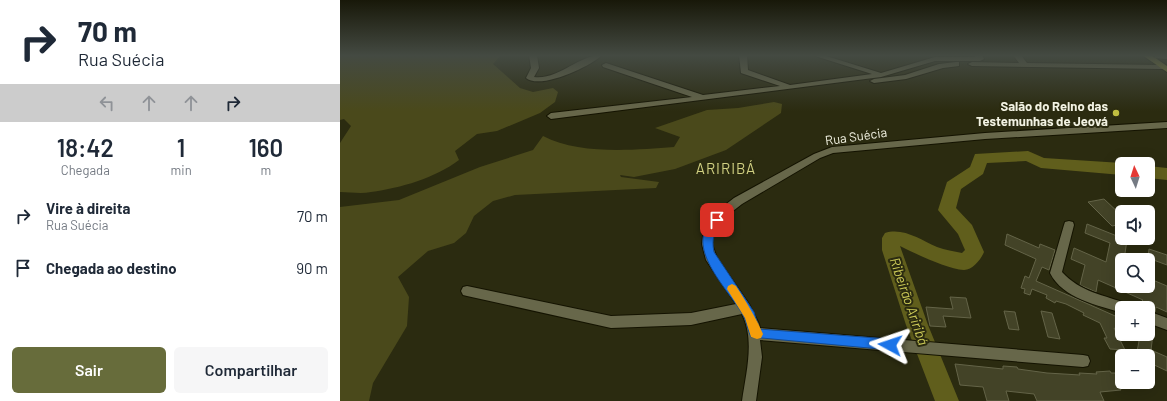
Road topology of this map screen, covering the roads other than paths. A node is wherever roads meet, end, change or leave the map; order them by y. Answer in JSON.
{"nodes":[{"id":1,"x":532,"y":74,"type":"edge"},
{"id":2,"x":559,"y":74,"type":"edge"},
{"id":3,"x":632,"y":74,"type":"edge"},
{"id":4,"x":752,"y":74,"type":"edge"},
{"id":5,"x":881,"y":74,"type":"edge"},
{"id":6,"x":917,"y":74,"type":"edge"},
{"id":7,"x":849,"y":83,"type":"dead end"},
{"id":8,"x":791,"y":88,"type":"junction"},
{"id":9,"x":705,"y":98,"type":"junction"},
{"id":10,"x":551,"y":116,"type":"dead end"},
{"id":11,"x":1167,"y":125,"type":"edge"},
{"id":12,"x":1069,"y":225,"type":"dead end"},
{"id":13,"x":467,"y":291,"type":"dead end"},
{"id":14,"x":1115,"y":306,"type":"edge"},
{"id":15,"x":745,"y":308,"type":"junction"},
{"id":16,"x":1155,"y":320,"type":"edge"},
{"id":17,"x":1167,"y":324,"type":"edge"},
{"id":18,"x":755,"y":334,"type":"junction"},
{"id":19,"x":1083,"y":361,"type":"dead end"},
{"id":20,"x":749,"y":401,"type":"edge"}],
"edges":[{"from":1,"to":2,"type":"street"},
{"from":3,"to":9,"type":"street"},
{"from":4,"to":8,"type":"street"},
{"from":5,"to":8,"type":"street"},
{"from":6,"to":7,"type":"street"},
{"from":8,"to":9,"type":"street"},
{"from":9,"to":10,"type":"street"},
{"from":11,"to":15,"type":"street","name":"Rua Suécia"},
{"from":12,"to":14,"type":"street"},
{"from":13,"to":15,"type":"street"},
{"from":15,"to":18,"type":"street","name":"Rua Suécia"},
{"from":16,"to":17,"type":"street"},
{"from":18,"to":19,"type":"street"},
{"from":18,"to":20,"type":"street","name":"Rua Suécia"}]}
